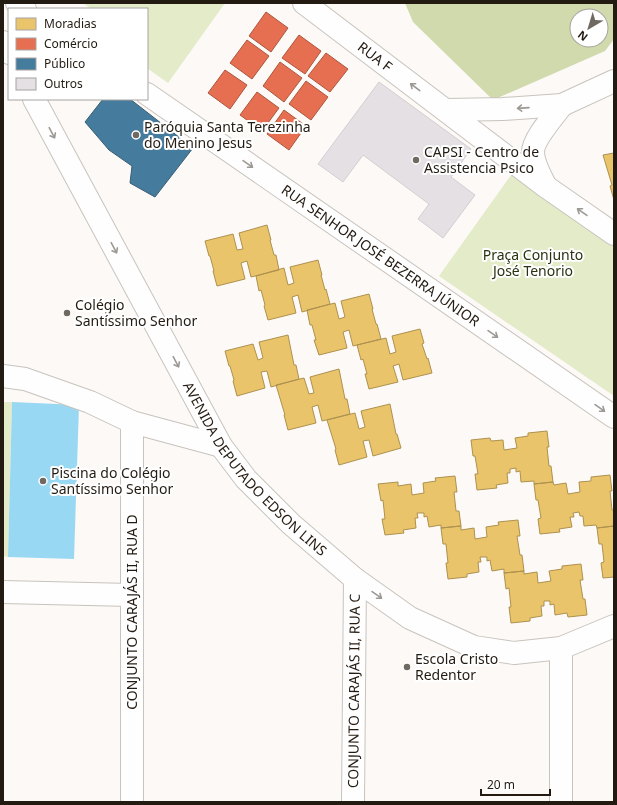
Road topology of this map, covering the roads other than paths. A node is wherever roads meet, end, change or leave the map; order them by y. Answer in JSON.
{"nodes":[{"id":1,"x":313,"y":6,"type":"edge"},
{"id":2,"x":3,"y":42,"type":"edge"},
{"id":3,"x":8,"y":51,"type":"edge"},
{"id":4,"x":614,"y":81,"type":"edge"},
{"id":5,"x":148,"y":95,"type":"edge"},
{"id":6,"x":35,"y":100,"type":"edge"},
{"id":7,"x":562,"y":105,"type":"junction"},
{"id":8,"x":446,"y":110,"type":"junction"},
{"id":9,"x":545,"y":186,"type":"junction"},
{"id":10,"x":614,"y":234,"type":"edge"},
{"id":11,"x":3,"y":376,"type":"edge"},
{"id":12,"x":614,"y":417,"type":"edge"},
{"id":13,"x":132,"y":422,"type":"junction"},
{"id":14,"x":220,"y":446,"type":"junction"},
{"id":15,"x":355,"y":579,"type":"junction"},
{"id":16,"x":3,"y":592,"type":"edge"},
{"id":17,"x":131,"y":595,"type":"junction"},
{"id":18,"x":614,"y":626,"type":"edge"},
{"id":19,"x":561,"y":648,"type":"junction"},
{"id":20,"x":132,"y":802,"type":"edge"},
{"id":21,"x":353,"y":802,"type":"edge"},
{"id":22,"x":561,"y":802,"type":"edge"}],
"edges":[{"from":8,"to":1,"type":"street","name":"RUA F","one_way":true},
{"from":2,"to":3,"type":"street"},
{"from":4,"to":7,"type":"street"},
{"from":5,"to":12,"type":"street","name":"RUA SENHOR JOSÉ BEZERRA JÚNIOR","one_way":true},
{"from":6,"to":14,"type":"street","name":"AVENIDA DEPUTADO EDSON LINS","one_way":true},
{"from":7,"to":8,"type":"street","one_way":true},
{"from":7,"to":9,"type":"street"},
{"from":8,"to":9,"type":"street","name":"RUA F"},
{"from":10,"to":9,"type":"street","name":"RUA F","one_way":true},
{"from":11,"to":13,"type":"street"},
{"from":13,"to":14,"type":"street"},
{"from":13,"to":17,"type":"street","name":"CONJUNTO CARAJÁS II, RUA D"},
{"from":14,"to":15,"type":"street","name":"AVENIDA DEPUTADO EDSON LINS"},
{"from":15,"to":19,"type":"street","name":"AVENIDA DEPUTADO EDSON LINS","one_way":true},
{"from":15,"to":21,"type":"street","name":"CONJUNTO CARAJÁS II, RUA C"},
{"from":16,"to":17,"type":"street"},
{"from":17,"to":20,"type":"street","name":"CONJUNTO CARAJÁS II, RUA D"},
{"from":18,"to":19,"type":"street","name":"AVENIDA DEPUTADO EDSON LINS"},
{"from":19,"to":22,"type":"street"}]}
